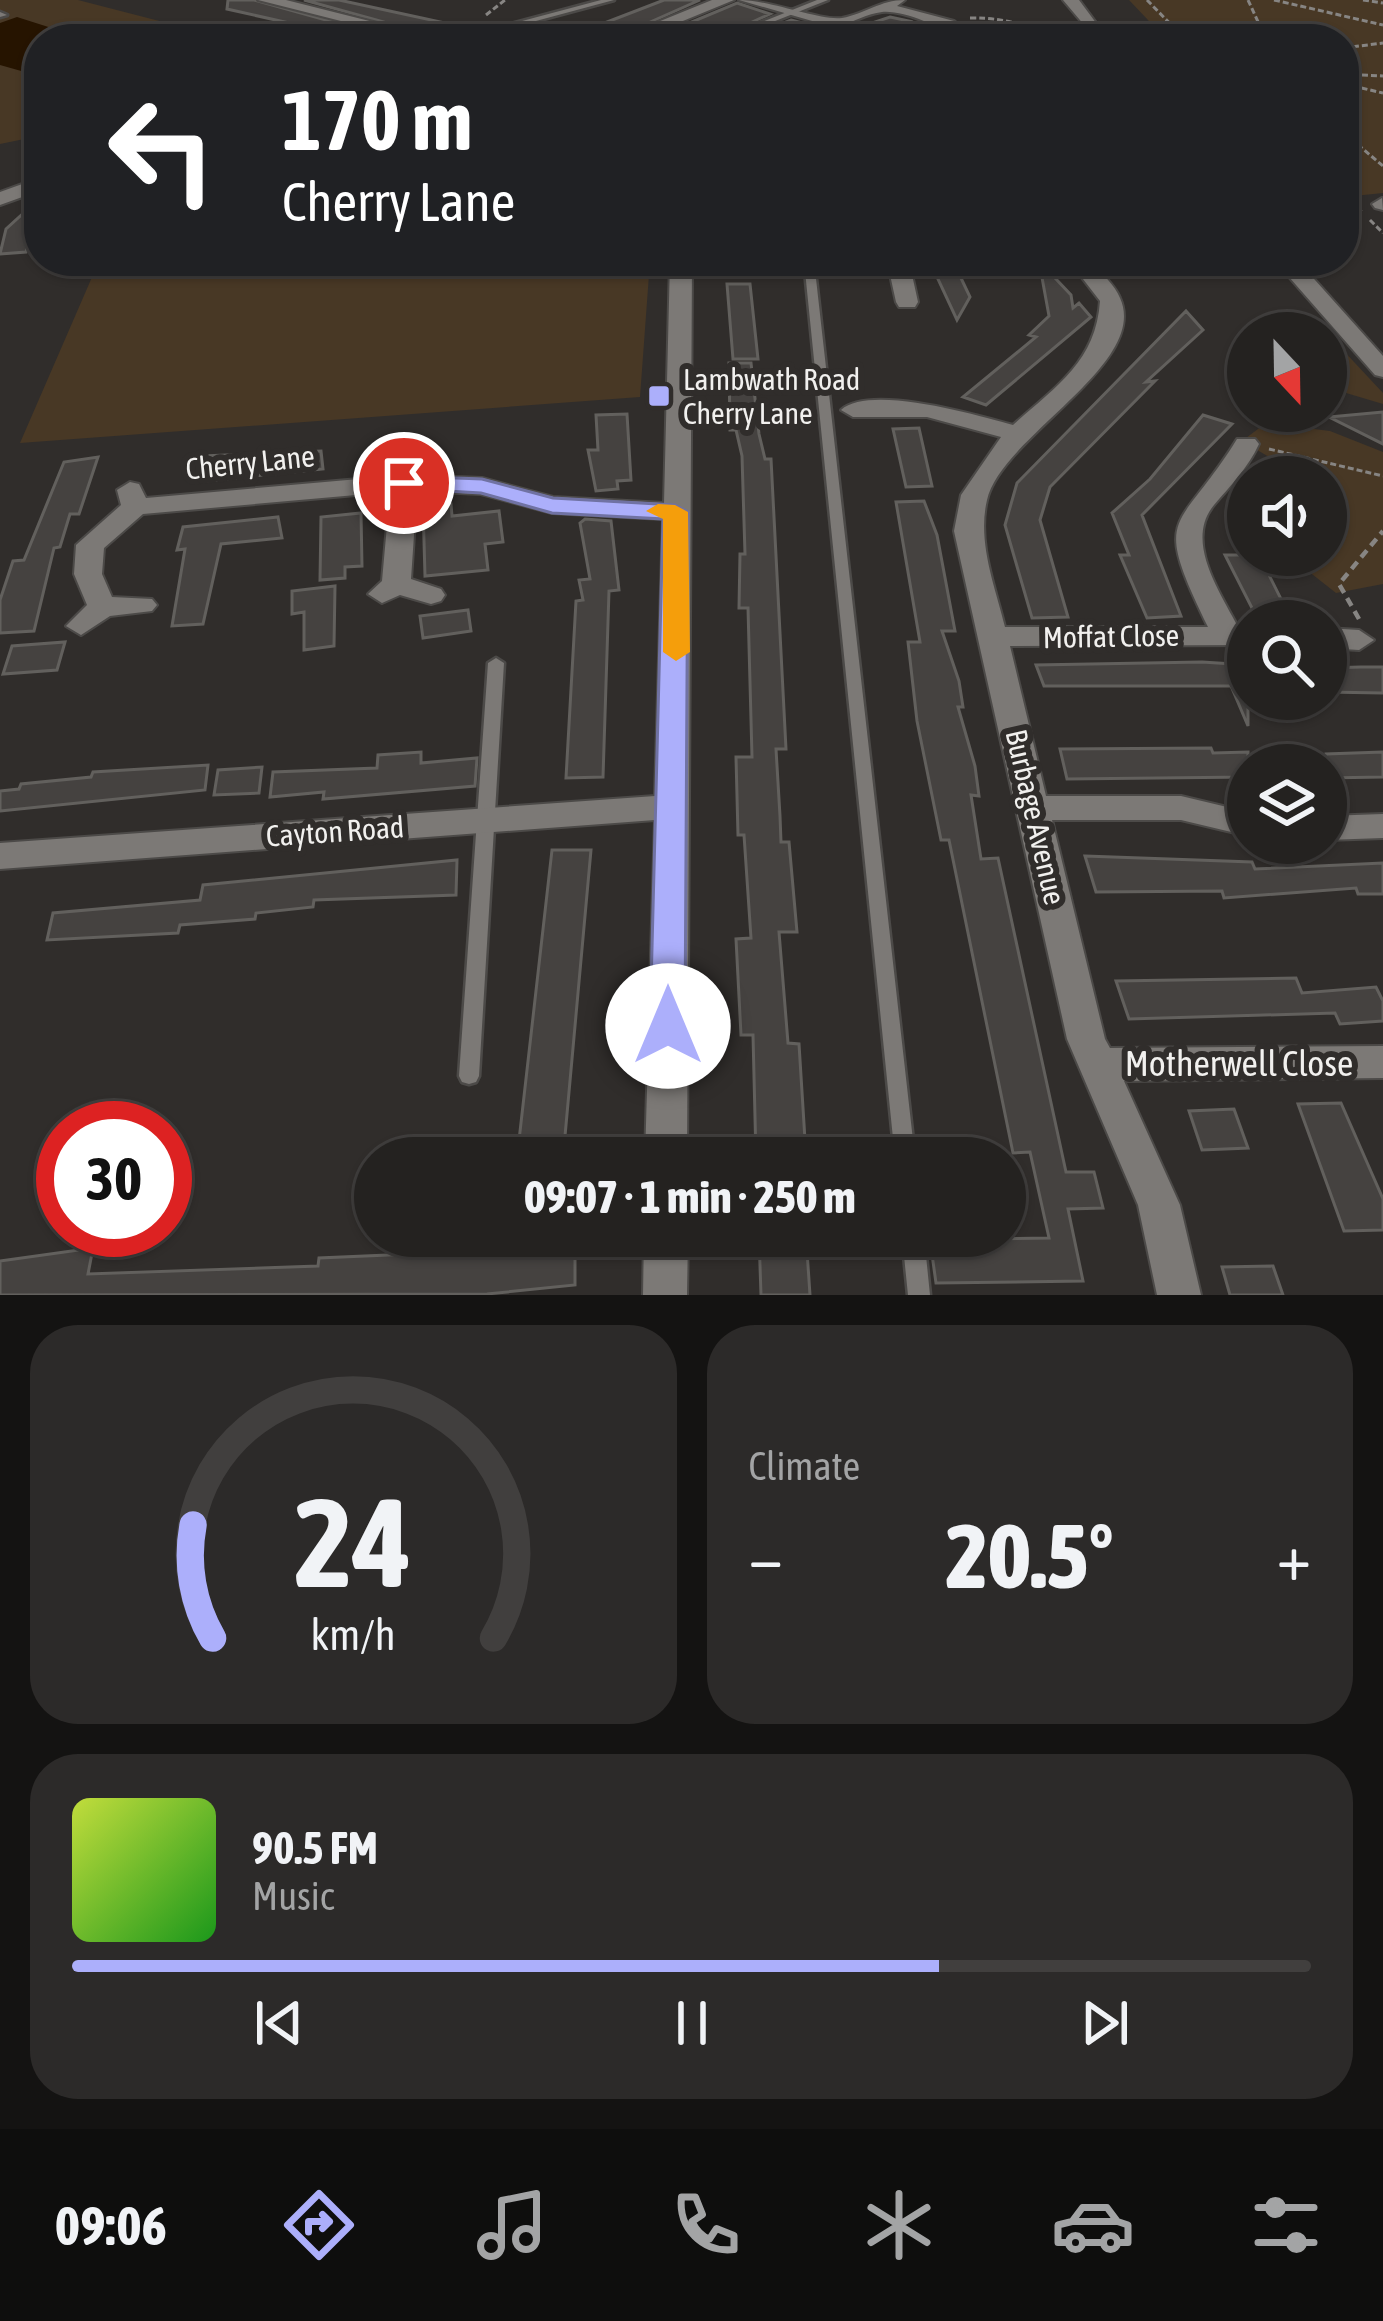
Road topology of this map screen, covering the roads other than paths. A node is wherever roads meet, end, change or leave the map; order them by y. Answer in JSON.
{"nodes":[{"id":1,"x":266,"y":0,"type":"edge"},
{"id":2,"x":610,"y":0,"type":"edge"},
{"id":3,"x":726,"y":0,"type":"edge"},
{"id":4,"x":747,"y":0,"type":"edge"},
{"id":5,"x":824,"y":0,"type":"edge"},
{"id":6,"x":890,"y":3,"type":"edge"},
{"id":7,"x":797,"y":13,"type":"junction"},
{"id":8,"x":369,"y":24,"type":"edge"},
{"id":9,"x":517,"y":24,"type":"edge"},
{"id":10,"x":664,"y":24,"type":"edge"},
{"id":11,"x":766,"y":24,"type":"edge"},
{"id":12,"x":842,"y":24,"type":"joint"},
{"id":13,"x":941,"y":24,"type":"edge"},
{"id":14,"x":681,"y":276,"type":"edge"},
{"id":15,"x":811,"y":276,"type":"edge"},
{"id":16,"x":902,"y":276,"type":"edge"},
{"id":17,"x":1092,"y":276,"type":"edge"},
{"id":18,"x":1299,"y":276,"type":"edge"},
{"id":19,"x":908,"y":302,"type":"dead end"},
{"id":20,"x":1383,"y":370,"type":"edge"},
{"id":21,"x":853,"y":410,"type":"dead end"},
{"id":22,"x":1017,"y":434,"type":"junction"},
{"id":23,"x":1227,"y":479,"type":"edge"},
{"id":24,"x":404,"y":483,"type":"junction"},
{"id":25,"x":675,"y":512,"type":"junction"},
{"id":26,"x":431,"y":595,"type":"dead end"},
{"id":27,"x":142,"y":605,"type":"dead end"},
{"id":28,"x":1227,"y":616,"type":"edge"},
{"id":29,"x":1359,"y":630,"type":"road end"},
{"id":30,"x":1347,"y":633,"type":"edge"},
{"id":31,"x":1227,"y":635,"type":"edge"},
{"id":32,"x":995,"y":637,"type":"junction"},
{"id":33,"x":496,"y":662,"type":"dead end"},
{"id":34,"x":670,"y":807,"type":"junction"},
{"id":35,"x":1034,"y":808,"type":"junction"},
{"id":36,"x":1227,"y":819,"type":"edge"},
{"id":37,"x":486,"y":820,"type":"junction"},
{"id":38,"x":1383,"y":826,"type":"edge"},
{"id":39,"x":1347,"y":827,"type":"edge"},
{"id":40,"x":0,"y":856,"type":"edge"},
{"id":41,"x":1383,"y":1062,"type":"edge"},
{"id":42,"x":1096,"y":1065,"type":"junction"},
{"id":43,"x":469,"y":1076,"type":"dead end"},
{"id":44,"x":667,"y":1137,"type":"edge"},
{"id":45,"x":903,"y":1137,"type":"edge"},
{"id":46,"x":666,"y":1257,"type":"edge"},
{"id":47,"x":915,"y":1257,"type":"edge"},
{"id":48,"x":665,"y":1295,"type":"edge"},
{"id":49,"x":920,"y":1295,"type":"edge"},
{"id":50,"x":1179,"y":1295,"type":"edge"}],
"edges":[{"from":1,"to":8,"type":"street"},
{"from":2,"to":9,"type":"lane"},
{"from":3,"to":10,"type":"street"},
{"from":4,"to":7,"type":"street"},
{"from":5,"to":7,"type":"lane"},
{"from":6,"to":12,"type":"street"},
{"from":6,"to":13,"type":"street"},
{"from":7,"to":11,"type":"lane"},
{"from":7,"to":12,"type":"street"},
{"from":14,"to":25,"type":"street"},
{"from":15,"to":45,"type":"lane"},
{"from":16,"to":19,"type":"street"},
{"from":17,"to":22,"type":"street","name":"Burbage Avenue"},
{"from":18,"to":20,"type":"street"},
{"from":21,"to":22,"type":"street"},
{"from":22,"to":32,"type":"street","name":"Burbage Avenue"},
{"from":23,"to":28,"type":"street","name":"Moffat Close"},
{"from":24,"to":25,"type":"street","name":"Cherry Lane"},
{"from":24,"to":26,"type":"street"},
{"from":24,"to":27,"type":"street","name":"Cherry Lane"},
{"from":25,"to":34,"type":"street"},
{"from":29,"to":30,"type":"street"},
{"from":31,"to":32,"type":"street","name":"Moffat Close"},
{"from":32,"to":35,"type":"street","name":"Burbage Avenue"},
{"from":33,"to":37,"type":"lane"},
{"from":34,"to":37,"type":"street","name":"Cayton Road"},
{"from":34,"to":44,"type":"street"},
{"from":35,"to":36,"type":"street"},
{"from":35,"to":42,"type":"street","name":"Burbage Avenue"},
{"from":37,"to":40,"type":"street","name":"Cayton Road"},
{"from":37,"to":43,"type":"lane"},
{"from":38,"to":39,"type":"street"},
{"from":41,"to":42,"type":"street","name":"Motherwell Close"},
{"from":42,"to":50,"type":"street","name":"Burbage Avenue"},
{"from":46,"to":48,"type":"street"},
{"from":47,"to":49,"type":"lane"}]}
